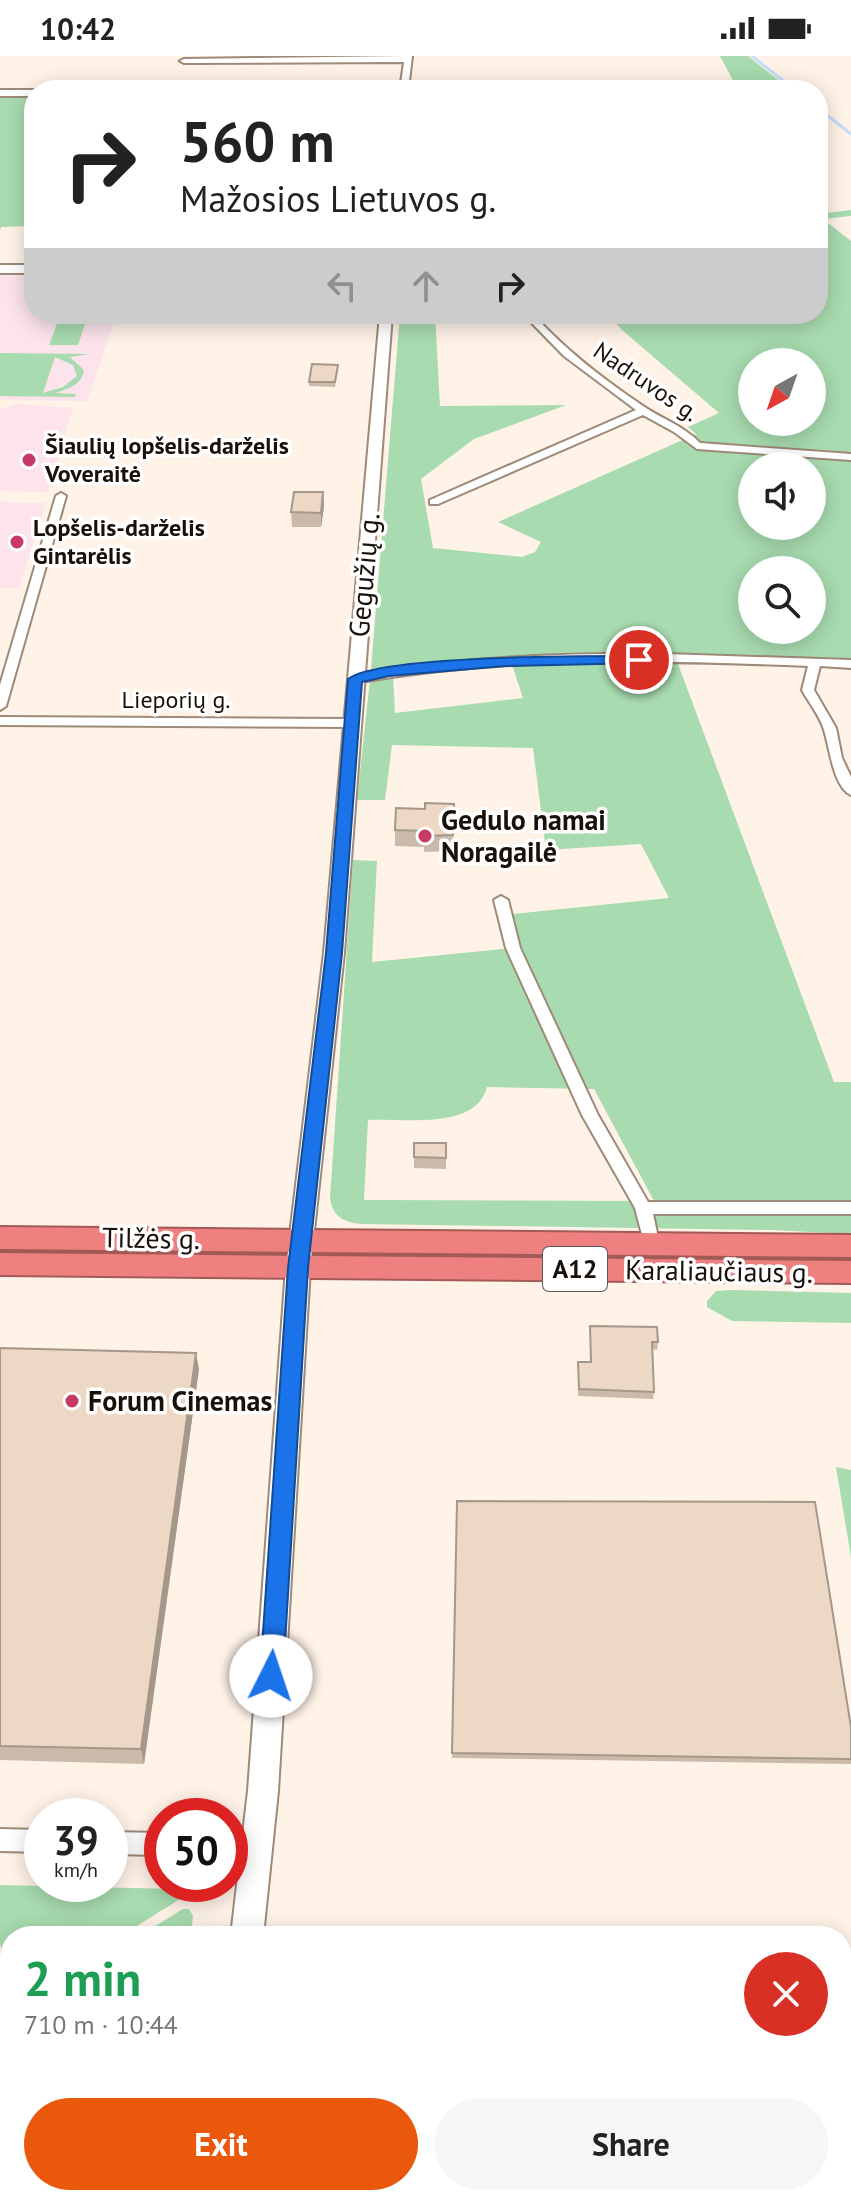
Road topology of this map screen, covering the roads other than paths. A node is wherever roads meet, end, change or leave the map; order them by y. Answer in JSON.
{"nodes":[{"id":1,"x":408,"y":58,"type":"edge"},
{"id":2,"x":184,"y":61,"type":"dead end"},
{"id":3,"x":405,"y":80,"type":"edge"},
{"id":4,"x":0,"y":93,"type":"edge"},
{"id":5,"x":24,"y":93,"type":"edge"},
{"id":6,"x":0,"y":269,"type":"edge"},
{"id":7,"x":24,"y":269,"type":"edge"},
{"id":8,"x":385,"y":324,"type":"edge"},
{"id":9,"x":537,"y":324,"type":"edge"},
{"id":10,"x":643,"y":411,"type":"junction"},
{"id":11,"x":851,"y":457,"type":"edge"},
{"id":12,"x":61,"y":496,"type":"dead end"},
{"id":13,"x":434,"y":502,"type":"dead end"},
{"id":14,"x":815,"y":663,"type":"junction"},
{"id":15,"x":851,"y":664,"type":"edge"},
{"id":16,"x":355,"y":679,"type":"junction"},
{"id":17,"x":0,"y":706,"type":"edge"},
{"id":18,"x":0,"y":721,"type":"edge"},
{"id":19,"x":352,"y":723,"type":"junction"},
{"id":20,"x":851,"y":791,"type":"edge"},
{"id":21,"x":501,"y":900,"type":"dead end"},
{"id":22,"x":643,"y":1208,"type":"junction"},
{"id":23,"x":851,"y":1208,"type":"edge"},
{"id":24,"x":0,"y":1238,"type":"edge"},
{"id":25,"x":651,"y":1242,"type":"junction"},
{"id":26,"x":851,"y":1246,"type":"edge"},
{"id":27,"x":300,"y":1254,"type":"junction"},
{"id":28,"x":0,"y":1264,"type":"edge"},
{"id":29,"x":851,"y":1272,"type":"edge"},
{"id":30,"x":248,"y":1808,"type":"edge"},
{"id":31,"x":0,"y":1840,"type":"edge"},
{"id":32,"x":24,"y":1841,"type":"edge"},
{"id":33,"x":246,"y":1902,"type":"edge"},
{"id":34,"x":247,"y":1926,"type":"edge"}],
"edges":[{"from":1,"to":2,"type":"street"},
{"from":1,"to":3,"type":"street"},
{"from":4,"to":5,"type":"main road"},
{"from":6,"to":7,"type":"main road"},
{"from":8,"to":16,"type":"main road","name":"Gegužių g."},
{"from":9,"to":10,"type":"street","name":"Nadruvos g."},
{"from":10,"to":11,"type":"street","name":"Nadruvos g."},
{"from":10,"to":13,"type":"street"},
{"from":12,"to":17,"type":"street"},
{"from":14,"to":15,"type":"street"},
{"from":14,"to":16,"type":"street"},
{"from":14,"to":20,"type":"street"},
{"from":16,"to":19,"type":"main road","name":"Gegužių g."},
{"from":18,"to":19,"type":"street","name":"Lieporių g."},
{"from":19,"to":27,"type":"main road","name":"Gegužių g."},
{"from":21,"to":22,"type":"street","name":"Karaliaučiaus g."},
{"from":22,"to":23,"type":"street"},
{"from":22,"to":25,"type":"street","name":"Karaliaučiaus g."},
{"from":24,"to":27,"type":"highway","name":"Tilžės g.","number":"A12"},
{"from":25,"to":26,"type":"highway","name":"Karaliaučiaus g.","number":"A12"},
{"from":25,"to":27,"type":"highway","name":"Karaliaučiaus g.","number":"A12"},
{"from":27,"to":28,"type":"highway","name":"Tilžės g.","number":"A12"},
{"from":27,"to":29,"type":"highway","name":"Karaliaučiaus g.","number":"A12"},
{"from":27,"to":30,"type":"main road","name":"Gegužių g."},
{"from":31,"to":32,"type":"street"},
{"from":33,"to":34,"type":"main road","name":"Gegužių g."}]}
